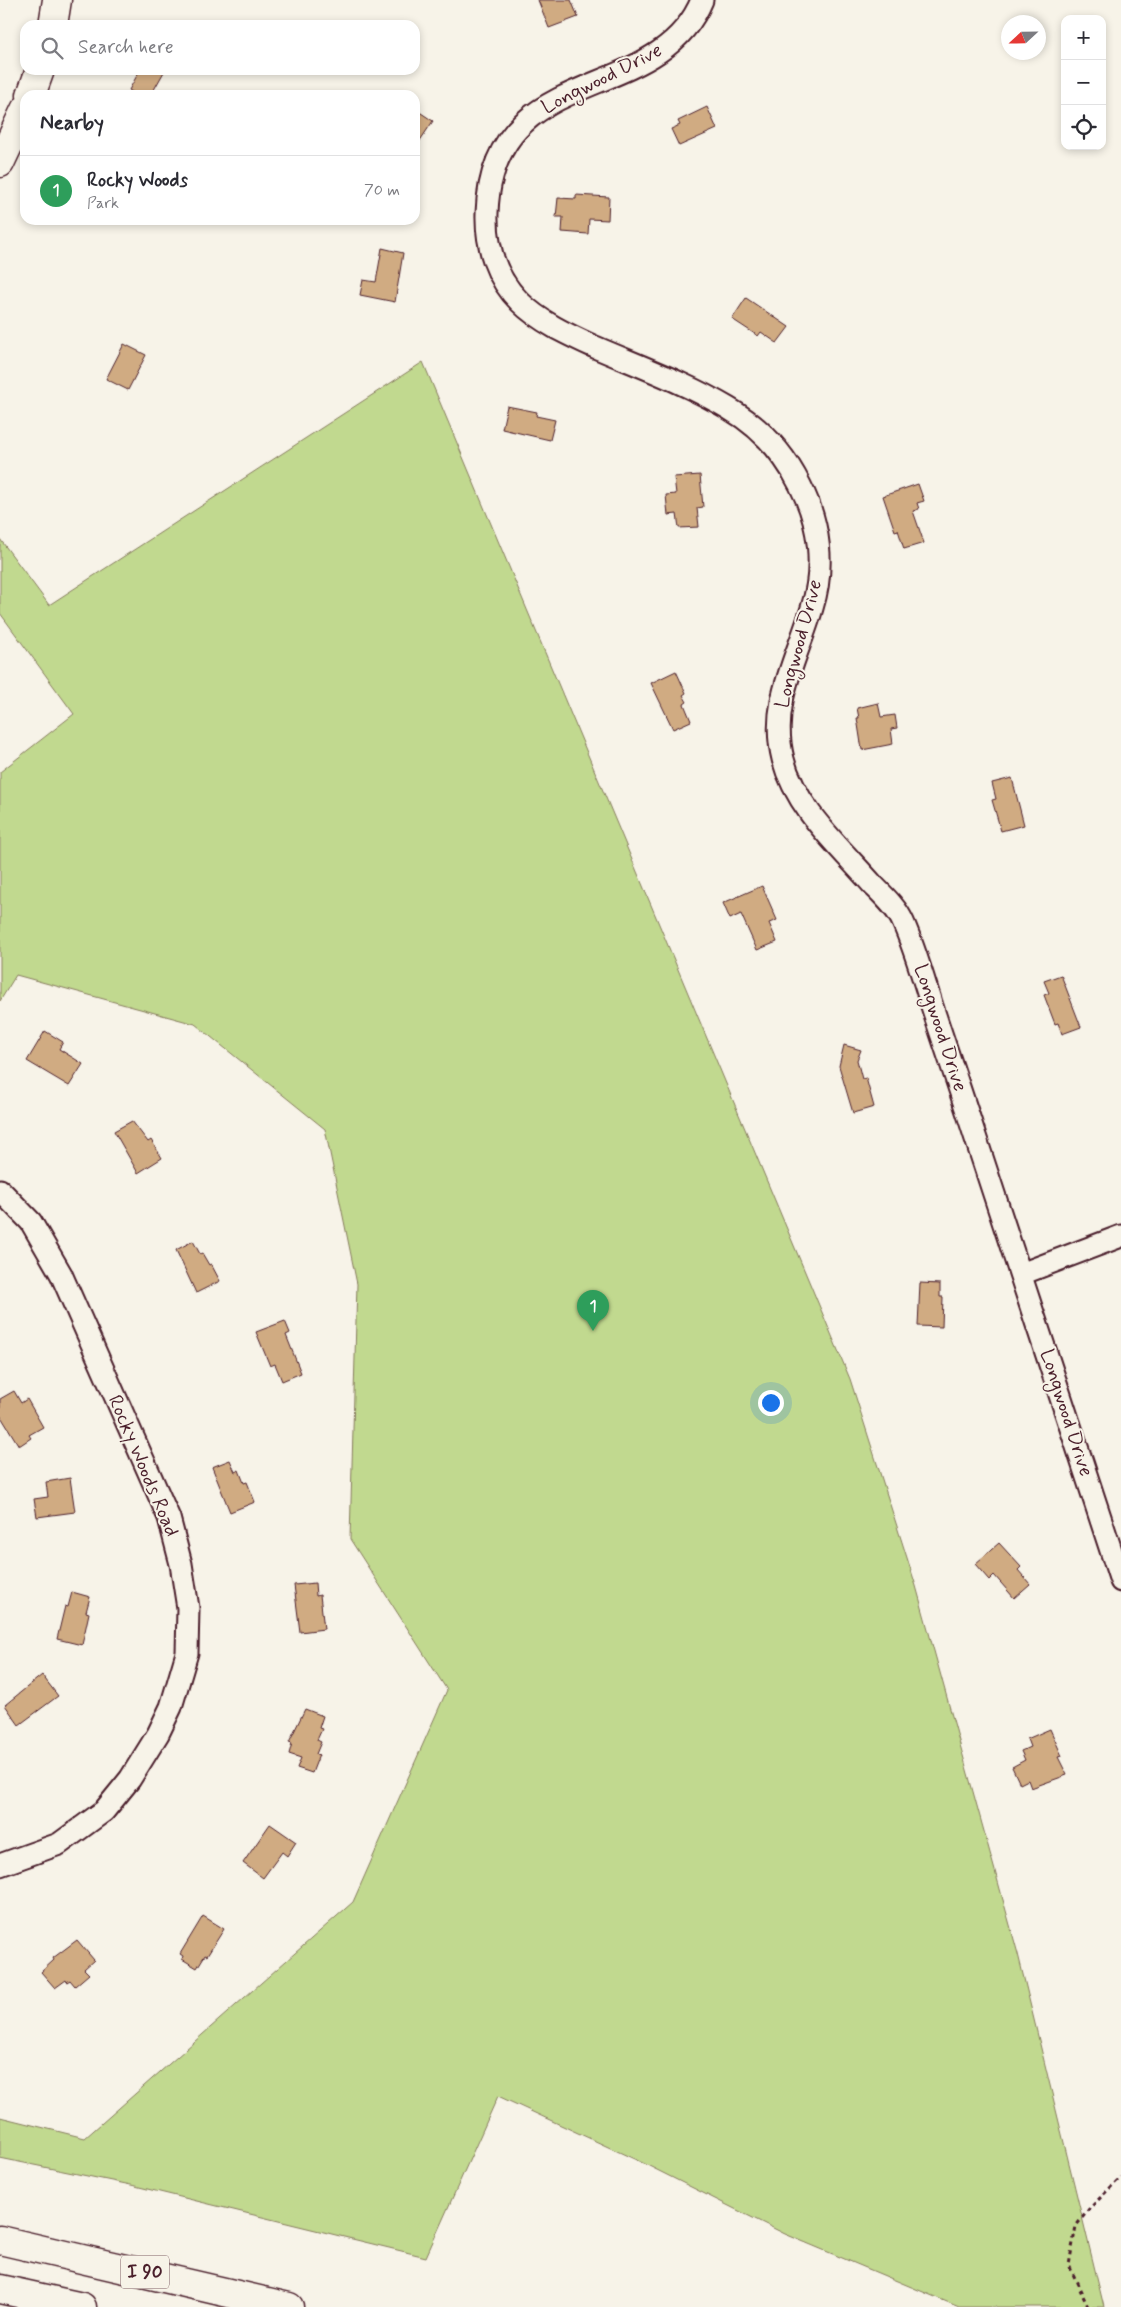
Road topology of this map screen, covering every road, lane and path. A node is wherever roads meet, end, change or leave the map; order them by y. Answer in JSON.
{"nodes":[{"id":1,"x":57,"y":0,"type":"edge"},
{"id":2,"x":702,"y":0,"type":"edge"},
{"id":3,"x":54,"y":20,"type":"edge"},
{"id":4,"x":38,"y":75,"type":"edge"},
{"id":5,"x":33,"y":90,"type":"edge"},
{"id":6,"x":20,"y":121,"type":"edge"},
{"id":7,"x":0,"y":163,"type":"edge"},
{"id":8,"x":0,"y":1190,"type":"edge"},
{"id":9,"x":1121,"y":1236,"type":"edge"},
{"id":10,"x":1021,"y":1274,"type":"junction"},
{"id":11,"x":1121,"y":1581,"type":"edge"},
{"id":12,"x":0,"y":1865,"type":"edge"},
{"id":13,"x":1121,"y":2177,"type":"edge"},
{"id":14,"x":0,"y":2240,"type":"edge"},
{"id":15,"x":0,"y":2289,"type":"edge"},
{"id":16,"x":82,"y":2307,"type":"edge"},
{"id":17,"x":289,"y":2307,"type":"edge"},
{"id":18,"x":1088,"y":2307,"type":"edge"}],
"edges":[{"from":1,"to":3,"type":"main road"},
{"from":2,"to":10,"type":"street","name":"Longwood Drive"},
{"from":4,"to":5,"type":"main road"},
{"from":6,"to":7,"type":"main road"},
{"from":8,"to":12,"type":"street","name":"Rocky Woods Road"},
{"from":9,"to":10,"type":"street"},
{"from":10,"to":11,"type":"street","name":"Longwood Drive"},
{"from":13,"to":18,"type":"path"},
{"from":14,"to":17,"type":"main road","number":"I 90"},
{"from":15,"to":16,"type":"main road"}]}
